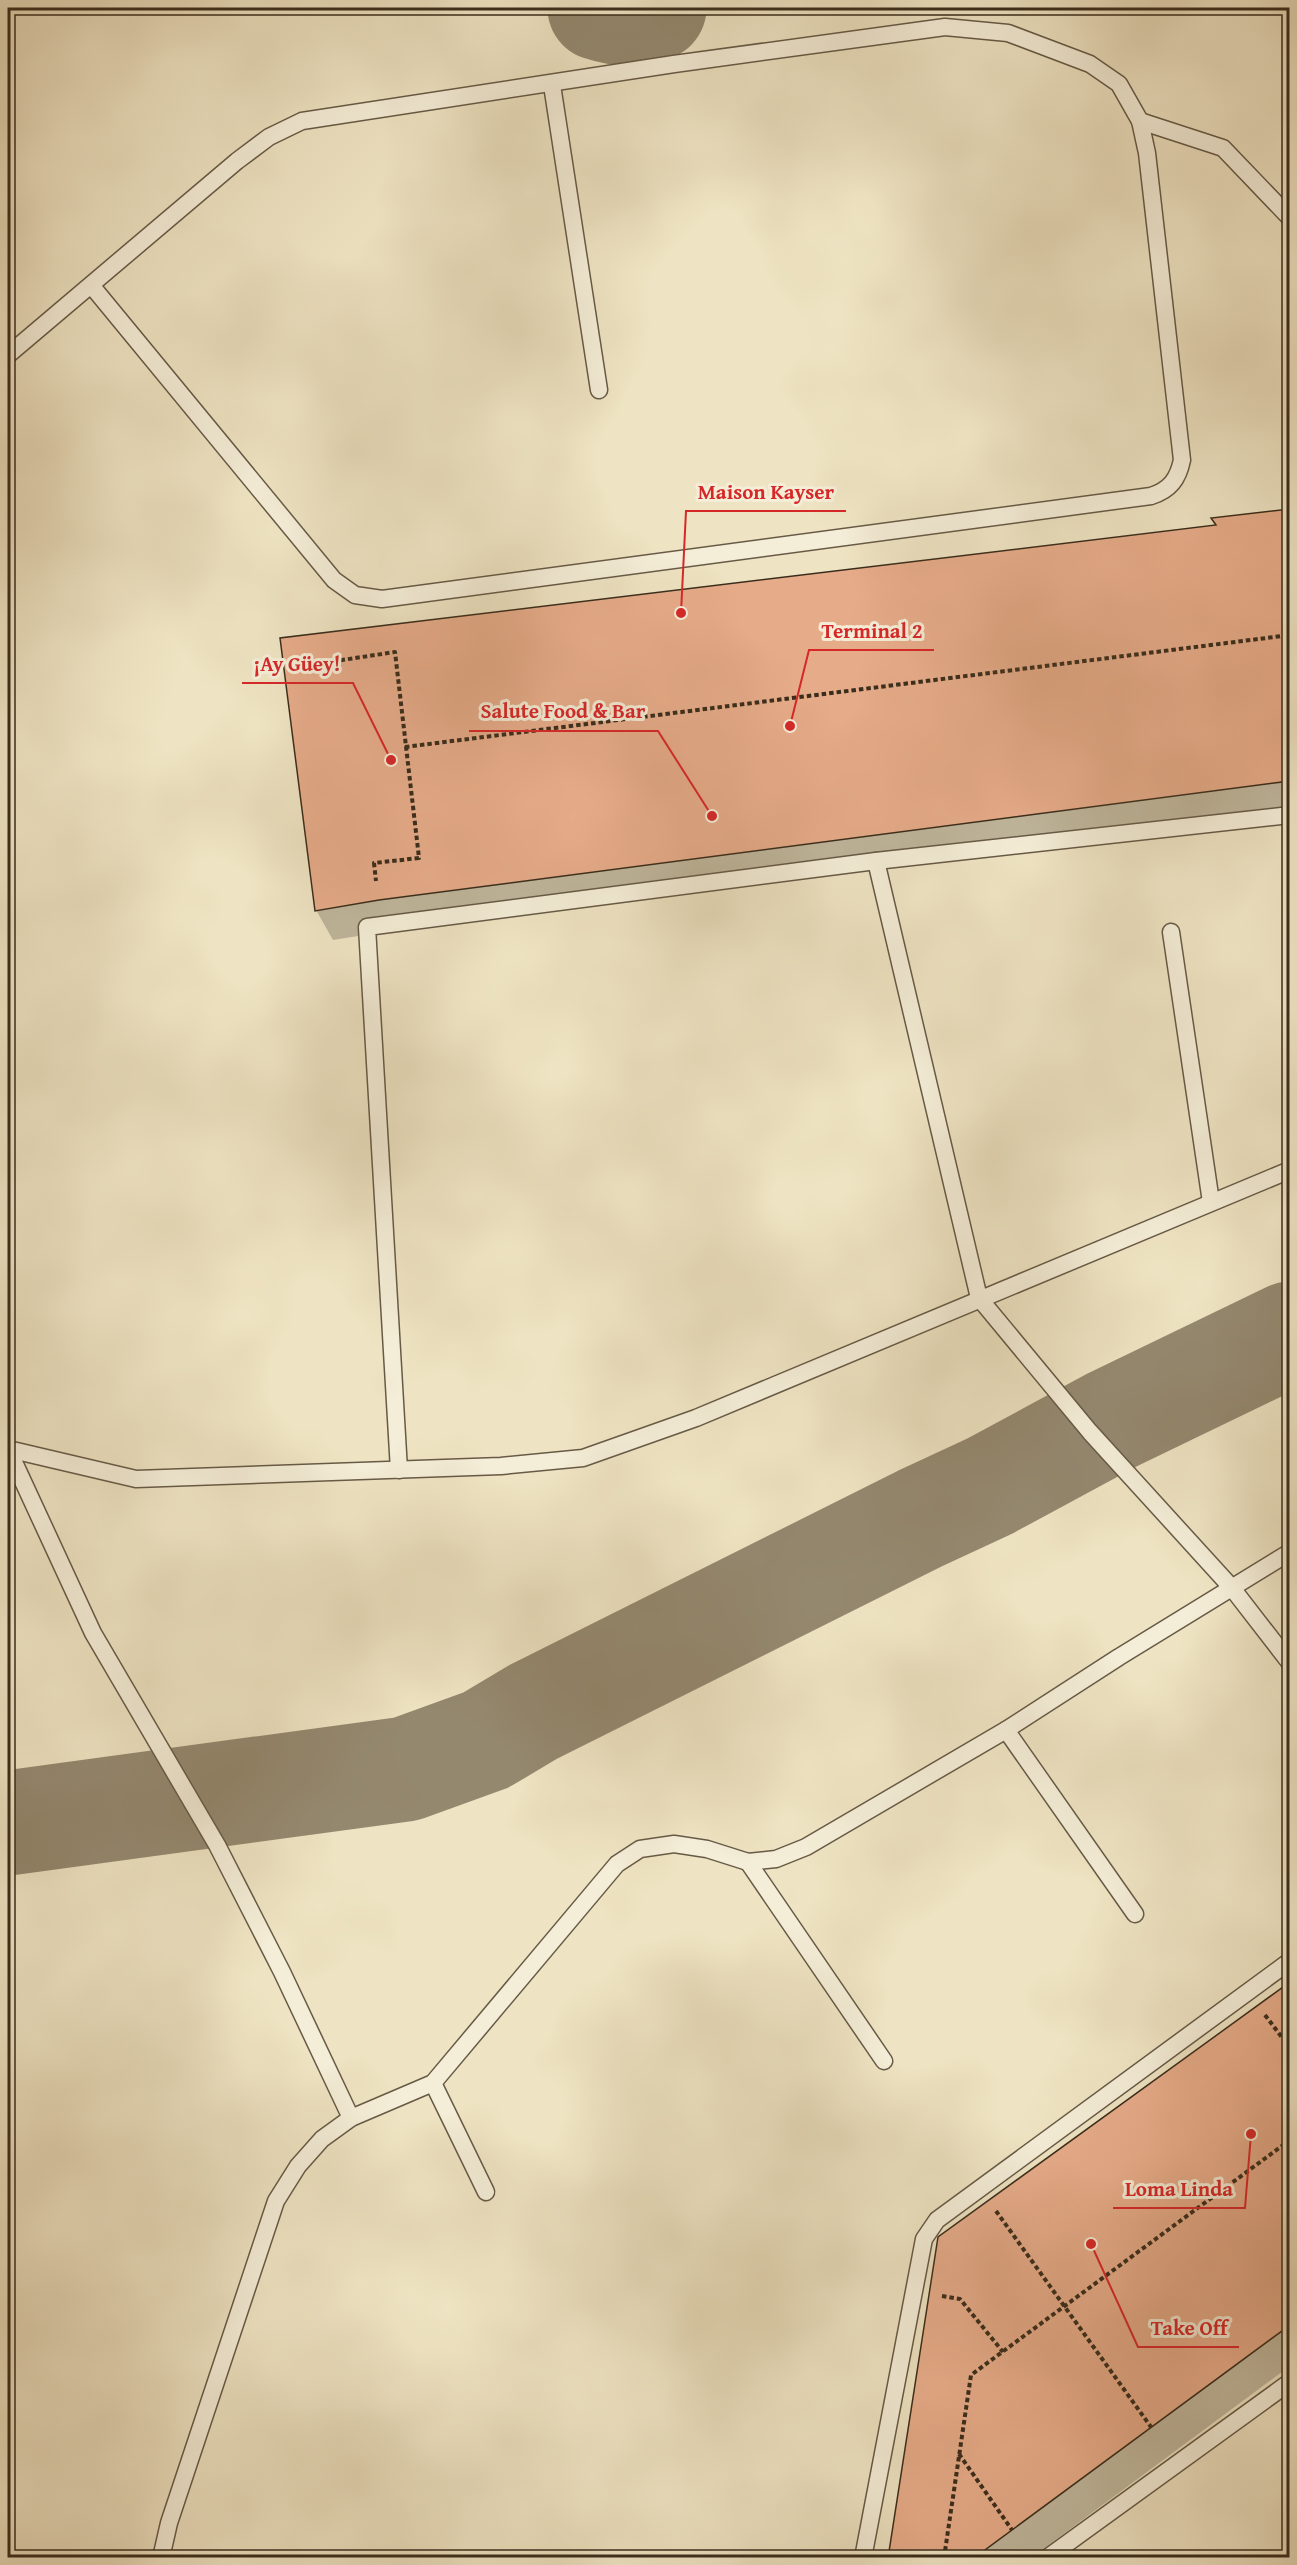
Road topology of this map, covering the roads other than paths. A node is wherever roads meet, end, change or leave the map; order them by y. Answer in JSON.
{"nodes":[{"id":1,"x":552,"y":85,"type":"junction"},
{"id":2,"x":1140,"y":121,"type":"junction"},
{"id":3,"x":1290,"y":218,"type":"edge"},
{"id":4,"x":91,"y":285,"type":"junction"},
{"id":5,"x":8,"y":355,"type":"edge"},
{"id":6,"x":599,"y":390,"type":"dead end"},
{"id":7,"x":1290,"y":815,"type":"edge"},
{"id":8,"x":876,"y":861,"type":"junction"},
{"id":9,"x":1172,"y":932,"type":"dead end"},
{"id":10,"x":1290,"y":1170,"type":"edge"},
{"id":11,"x":1211,"y":1202,"type":"junction"},
{"id":12,"x":978,"y":1298,"type":"junction"},
{"id":13,"x":8,"y":1449,"type":"edge"},
{"id":14,"x":399,"y":1470,"type":"junction"},
{"id":15,"x":1290,"y":1552,"type":"edge"},
{"id":16,"x":1232,"y":1588,"type":"junction"},
{"id":17,"x":1290,"y":1663,"type":"edge"},
{"id":18,"x":1006,"y":1730,"type":"junction"},
{"id":19,"x":748,"y":1862,"type":"junction"},
{"id":20,"x":1135,"y":1914,"type":"dead end"},
{"id":21,"x":1290,"y":1961,"type":"edge"},
{"id":22,"x":884,"y":2061,"type":"dead end"},
{"id":23,"x":433,"y":2083,"type":"junction"},
{"id":24,"x":351,"y":2118,"type":"junction"},
{"id":25,"x":486,"y":2192,"type":"dead end"},
{"id":26,"x":1290,"y":2382,"type":"edge"},
{"id":27,"x":161,"y":2558,"type":"edge"},
{"id":28,"x":862,"y":2558,"type":"edge"},
{"id":29,"x":1047,"y":2558,"type":"edge"}],
"edges":[{"from":1,"to":2,"type":"lane"},
{"from":1,"to":4,"type":"lane"},
{"from":1,"to":6,"type":"lane"},
{"from":2,"to":3,"type":"lane"},
{"from":2,"to":4,"type":"lane"},
{"from":4,"to":5,"type":"lane"},
{"from":7,"to":8,"type":"lane"},
{"from":8,"to":12,"type":"lane"},
{"from":8,"to":14,"type":"lane"},
{"from":9,"to":11,"type":"lane"},
{"from":10,"to":11,"type":"lane"},
{"from":11,"to":12,"type":"lane"},
{"from":12,"to":14,"type":"lane"},
{"from":12,"to":16,"type":"lane"},
{"from":13,"to":14,"type":"lane"},
{"from":13,"to":24,"type":"lane"},
{"from":15,"to":16,"type":"lane"},
{"from":16,"to":17,"type":"lane"},
{"from":16,"to":18,"type":"lane"},
{"from":18,"to":19,"type":"lane"},
{"from":18,"to":20,"type":"lane"},
{"from":19,"to":22,"type":"lane"},
{"from":19,"to":23,"type":"lane"},
{"from":21,"to":28,"type":"lane"},
{"from":23,"to":24,"type":"lane"},
{"from":23,"to":25,"type":"lane"},
{"from":24,"to":27,"type":"lane"},
{"from":26,"to":29,"type":"lane"}]}
